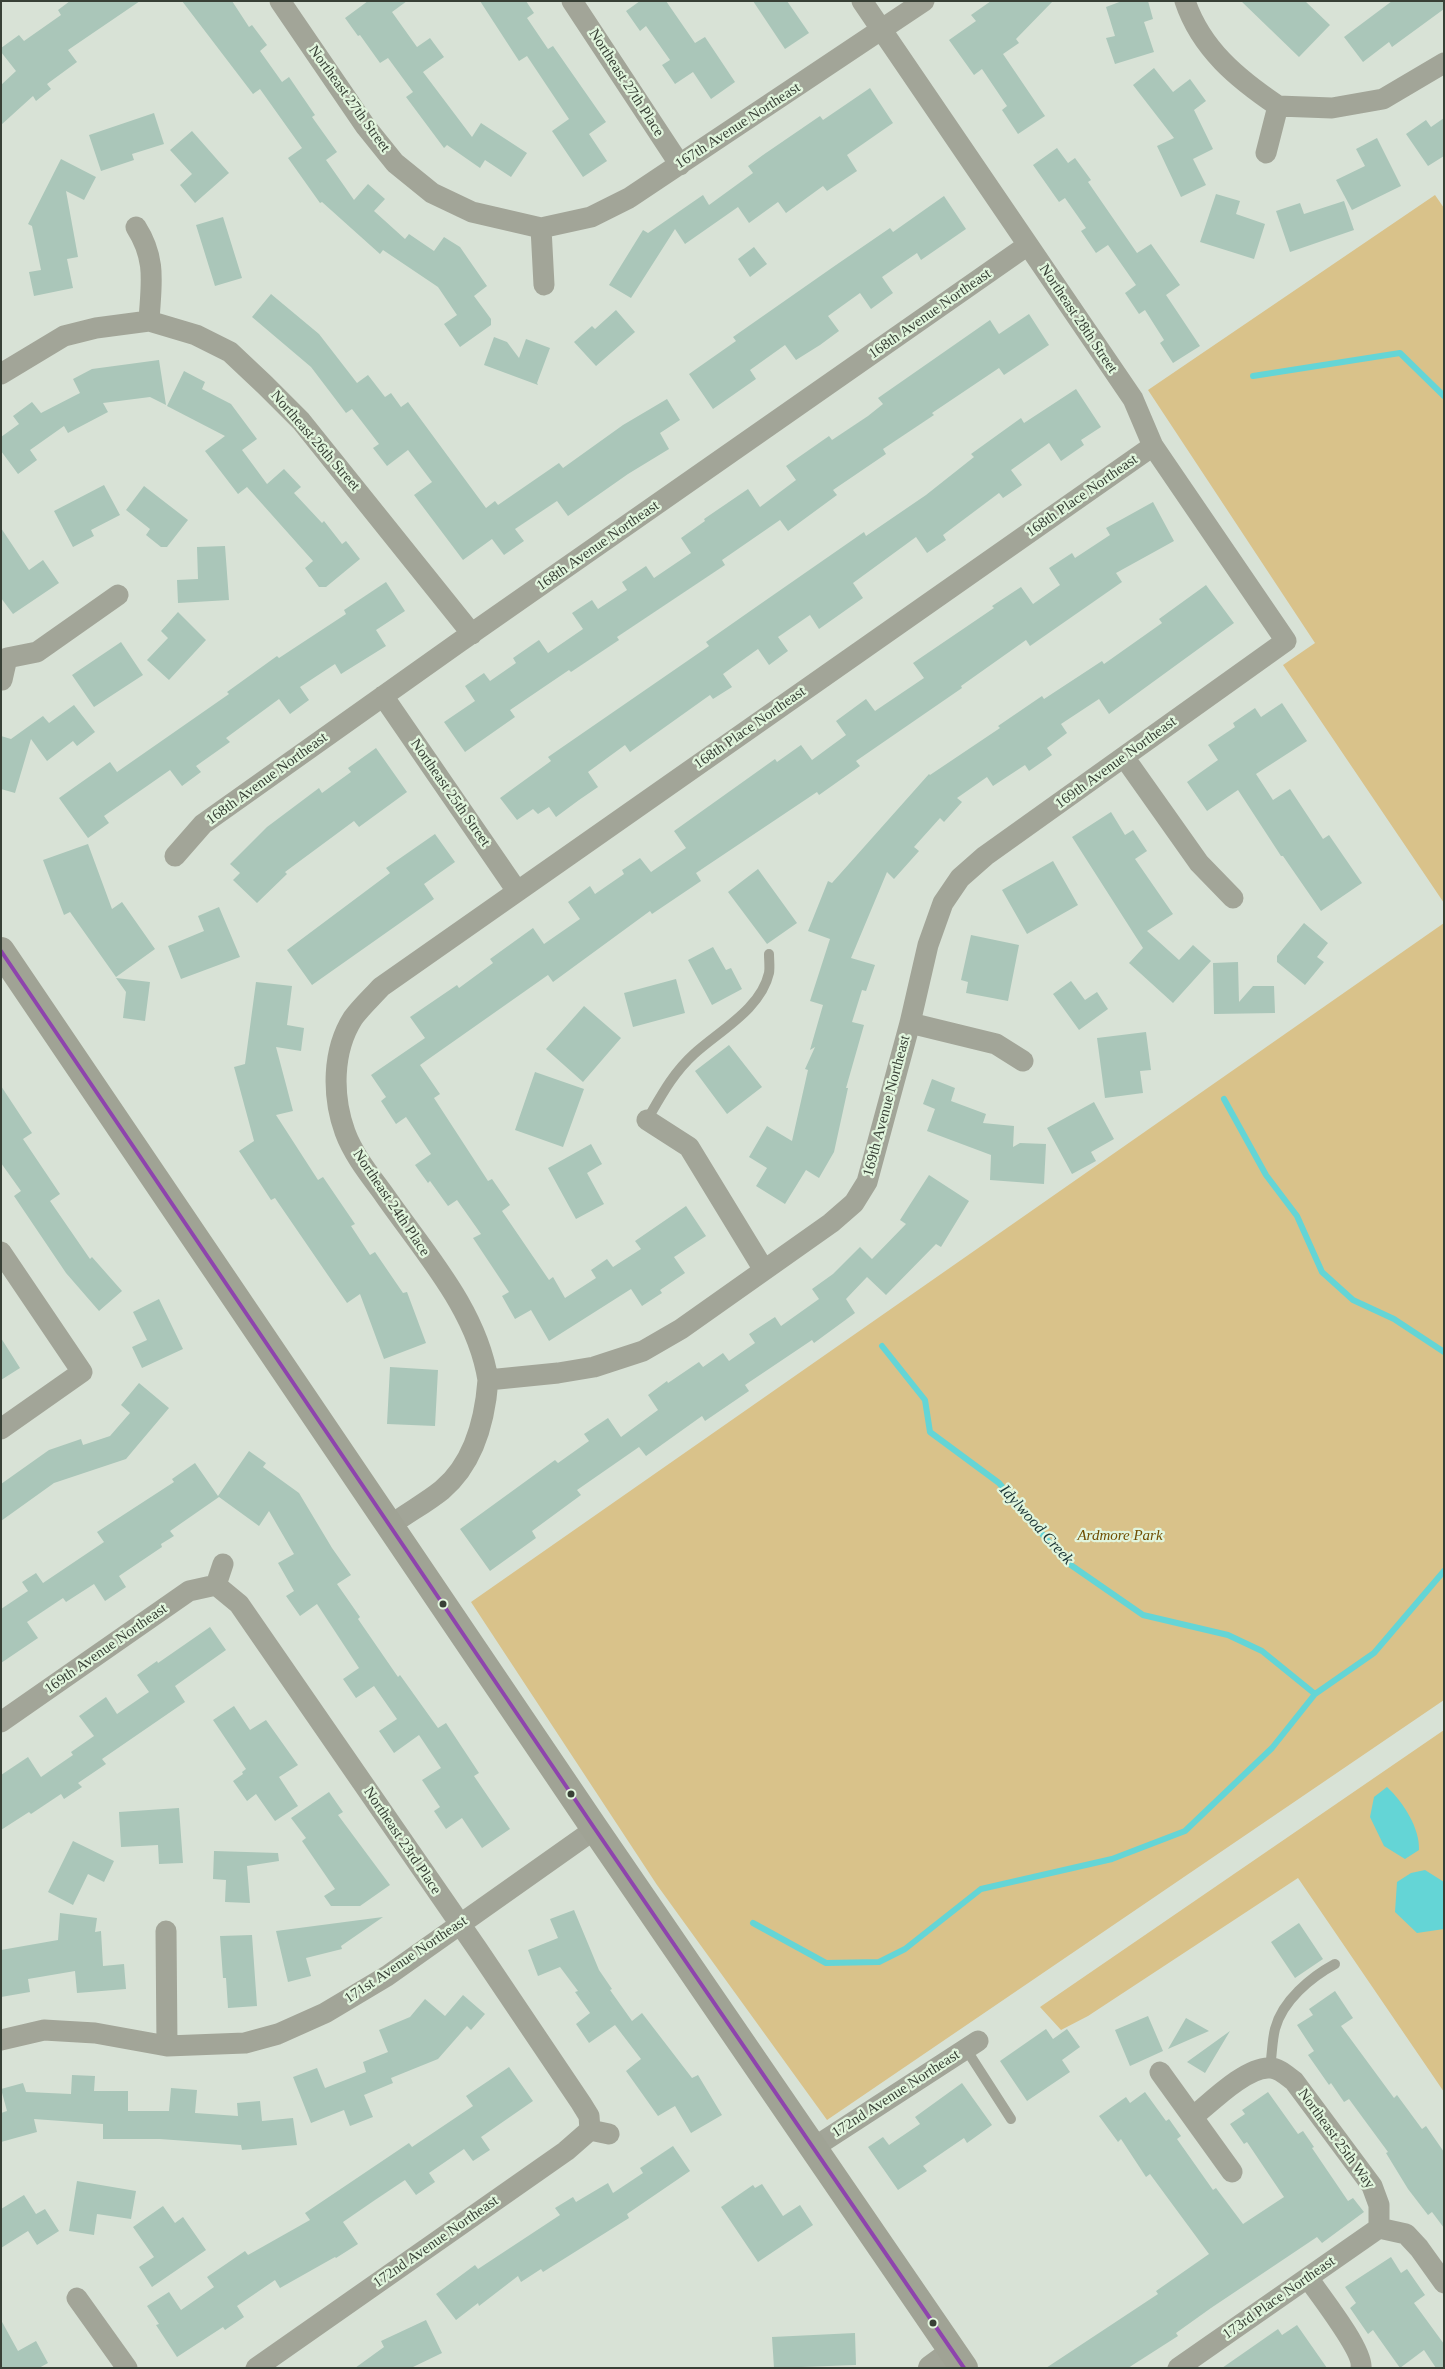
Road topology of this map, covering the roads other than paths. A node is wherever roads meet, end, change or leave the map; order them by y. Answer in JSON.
{"nodes":[{"id":1,"x":280,"y":1,"type":"edge"},
{"id":2,"x":572,"y":1,"type":"edge"},
{"id":3,"x":862,"y":1,"type":"edge"},
{"id":4,"x":924,"y":1,"type":"edge"},
{"id":5,"x":1185,"y":1,"type":"edge"},
{"id":6,"x":882,"y":31,"type":"junction"},
{"id":7,"x":1444,"y":63,"type":"edge"},
{"id":8,"x":1278,"y":106,"type":"junction"},
{"id":9,"x":1266,"y":153,"type":"dead end"},
{"id":10,"x":680,"y":165,"type":"junction"},
{"id":11,"x":136,"y":227,"type":"dead end"},
{"id":12,"x":541,"y":228,"type":"junction"},
{"id":13,"x":1028,"y":245,"type":"junction"},
{"id":14,"x":544,"y":285,"type":"dead end"},
{"id":15,"x":149,"y":321,"type":"junction"},
{"id":16,"x":1,"y":374,"type":"edge"},
{"id":17,"x":1153,"y":446,"type":"junction"},
{"id":18,"x":118,"y":595,"type":"dead end"},
{"id":19,"x":472,"y":634,"type":"junction"},
{"id":20,"x":1286,"y":641,"type":"joint"},
{"id":21,"x":4,"y":656,"type":"edge"},
{"id":22,"x":2,"y":680,"type":"edge"},
{"id":23,"x":384,"y":696,"type":"junction"},
{"id":24,"x":1124,"y":757,"type":"junction"},
{"id":25,"x":175,"y":856,"type":"dead end"},
{"id":26,"x":517,"y":890,"type":"junction"},
{"id":27,"x":1233,"y":898,"type":"dead end"},
{"id":28,"x":1,"y":951,"type":"edge"},
{"id":29,"x":769,"y":954,"type":"dead end"},
{"id":30,"x":353,"y":1018,"type":"joint"},
{"id":31,"x":910,"y":1023,"type":"junction"},
{"id":32,"x":1023,"y":1061,"type":"dead end"},
{"id":33,"x":647,"y":1120,"type":"joint"},
{"id":34,"x":1,"y":1252,"type":"edge"},
{"id":35,"x":764,"y":1270,"type":"junction"},
{"id":36,"x":488,"y":1380,"type":"junction"},
{"id":37,"x":1,"y":1429,"type":"edge"},
{"id":38,"x":390,"y":1525,"type":"junction"},
{"id":39,"x":223,"y":1564,"type":"dead end"},
{"id":40,"x":216,"y":1585,"type":"junction"},
{"id":41,"x":1,"y":1722,"type":"edge"},
{"id":42,"x":595,"y":1829,"type":"junction"},
{"id":43,"x":460,"y":1924,"type":"junction"},
{"id":44,"x":166,"y":1931,"type":"dead end"},
{"id":45,"x":1336,"y":1964,"type":"dead end"},
{"id":46,"x":1,"y":2040,"type":"edge"},
{"id":47,"x":972,"y":2045,"type":"joint"},
{"id":48,"x":167,"y":2046,"type":"junction"},
{"id":49,"x":1270,"y":2068,"type":"junction"},
{"id":50,"x":1160,"y":2072,"type":"dead end"},
{"id":51,"x":581,"y":2103,"type":"joint"},
{"id":52,"x":1193,"y":2117,"type":"junction"},
{"id":53,"x":1011,"y":2119,"type":"dead end"},
{"id":54,"x":813,"y":2148,"type":"junction"},
{"id":55,"x":1232,"y":2172,"type":"dead end"},
{"id":56,"x":1379,"y":2228,"type":"junction"},
{"id":57,"x":1308,"y":2278,"type":"junction"},
{"id":58,"x":1444,"y":2283,"type":"edge"},
{"id":59,"x":77,"y":2298,"type":"dead end"},
{"id":60,"x":959,"y":2360,"type":"edge"},
{"id":61,"x":127,"y":2368,"type":"edge"},
{"id":62,"x":256,"y":2368,"type":"edge"},
{"id":63,"x":931,"y":2368,"type":"edge"},
{"id":64,"x":1178,"y":2368,"type":"edge"},
{"id":65,"x":1361,"y":2368,"type":"edge"}],
"edges":[{"from":1,"to":12,"type":"street","name":"Northeast 27th Street"},
{"from":2,"to":10,"type":"street","name":"Northeast 27th Place"},
{"from":3,"to":6,"type":"street","name":"Northeast 28th Street"},
{"from":4,"to":6,"type":"street","name":"167th Avenue Northeast"},
{"from":5,"to":8,"type":"street"},
{"from":6,"to":10,"type":"street","name":"167th Avenue Northeast"},
{"from":6,"to":13,"type":"street","name":"Northeast 28th Street"},
{"from":7,"to":8,"type":"street"},
{"from":8,"to":9,"type":"street"},
{"from":10,"to":12,"type":"street","name":"167th Avenue Northeast"},
{"from":11,"to":15,"type":"street"},
{"from":12,"to":14,"type":"street"},
{"from":13,"to":17,"type":"street","name":"Northeast 28th Street"},
{"from":13,"to":19,"type":"street","name":"168th Avenue Northeast"},
{"from":15,"to":16,"type":"street"},
{"from":15,"to":19,"type":"street","name":"Northeast 26th Street"},
{"from":17,"to":20,"type":"street","name":"Northeast 28th Street"},
{"from":17,"to":26,"type":"street","name":"168th Place Northeast"},
{"from":18,"to":21,"type":"street"},
{"from":19,"to":23,"type":"street","name":"168th Avenue Northeast"},
{"from":20,"to":24,"type":"street","name":"169th Avenue Northeast"},
{"from":21,"to":22,"type":"street"},
{"from":23,"to":25,"type":"street","name":"168th Avenue Northeast"},
{"from":23,"to":26,"type":"street","name":"Northeast 25th Street"},
{"from":24,"to":27,"type":"street"},
{"from":24,"to":31,"type":"street","name":"169th Avenue Northeast"},
{"from":26,"to":30,"type":"street","name":"168th Place Northeast"},
{"from":28,"to":38,"type":"main road"},
{"from":29,"to":33,"type":"lane"},
{"from":30,"to":36,"type":"street","name":"Northeast 24th Place"},
{"from":31,"to":32,"type":"street"},
{"from":31,"to":35,"type":"street","name":"169th Avenue Northeast"},
{"from":33,"to":35,"type":"street"},
{"from":34,"to":37,"type":"street"},
{"from":35,"to":36,"type":"street","name":"169th Avenue Northeast"},
{"from":36,"to":38,"type":"street"},
{"from":38,"to":42,"type":"main road"},
{"from":39,"to":40,"type":"street"},
{"from":40,"to":41,"type":"street","name":"169th Avenue Northeast"},
{"from":40,"to":43,"type":"street","name":"Northeast 23rd Place"},
{"from":42,"to":43,"type":"street","name":"171st Avenue Northeast"},
{"from":42,"to":54,"type":"main road"},
{"from":43,"to":48,"type":"street","name":"171st Avenue Northeast"},
{"from":43,"to":51,"type":"street","name":"Northeast 23rd Place"},
{"from":44,"to":48,"type":"street"},
{"from":45,"to":49,"type":"lane"},
{"from":46,"to":48,"type":"street","name":"171st Avenue Northeast"},
{"from":47,"to":53,"type":"lane"},
{"from":47,"to":54,"type":"street","name":"172nd Avenue Northeast"},
{"from":49,"to":52,"type":"street"},
{"from":49,"to":56,"type":"street","name":"Northeast 25th Way"},
{"from":50,"to":52,"type":"street"},
{"from":51,"to":62,"type":"street","name":"172nd Avenue Northeast"},
{"from":52,"to":55,"type":"street"},
{"from":54,"to":60,"type":"main road"},
{"from":56,"to":57,"type":"street","name":"173rd Place Northeast"},
{"from":56,"to":58,"type":"street"},
{"from":57,"to":64,"type":"street","name":"173rd Place Northeast"},
{"from":57,"to":65,"type":"street"},
{"from":59,"to":61,"type":"street"},
{"from":60,"to":63,"type":"street"}]}
